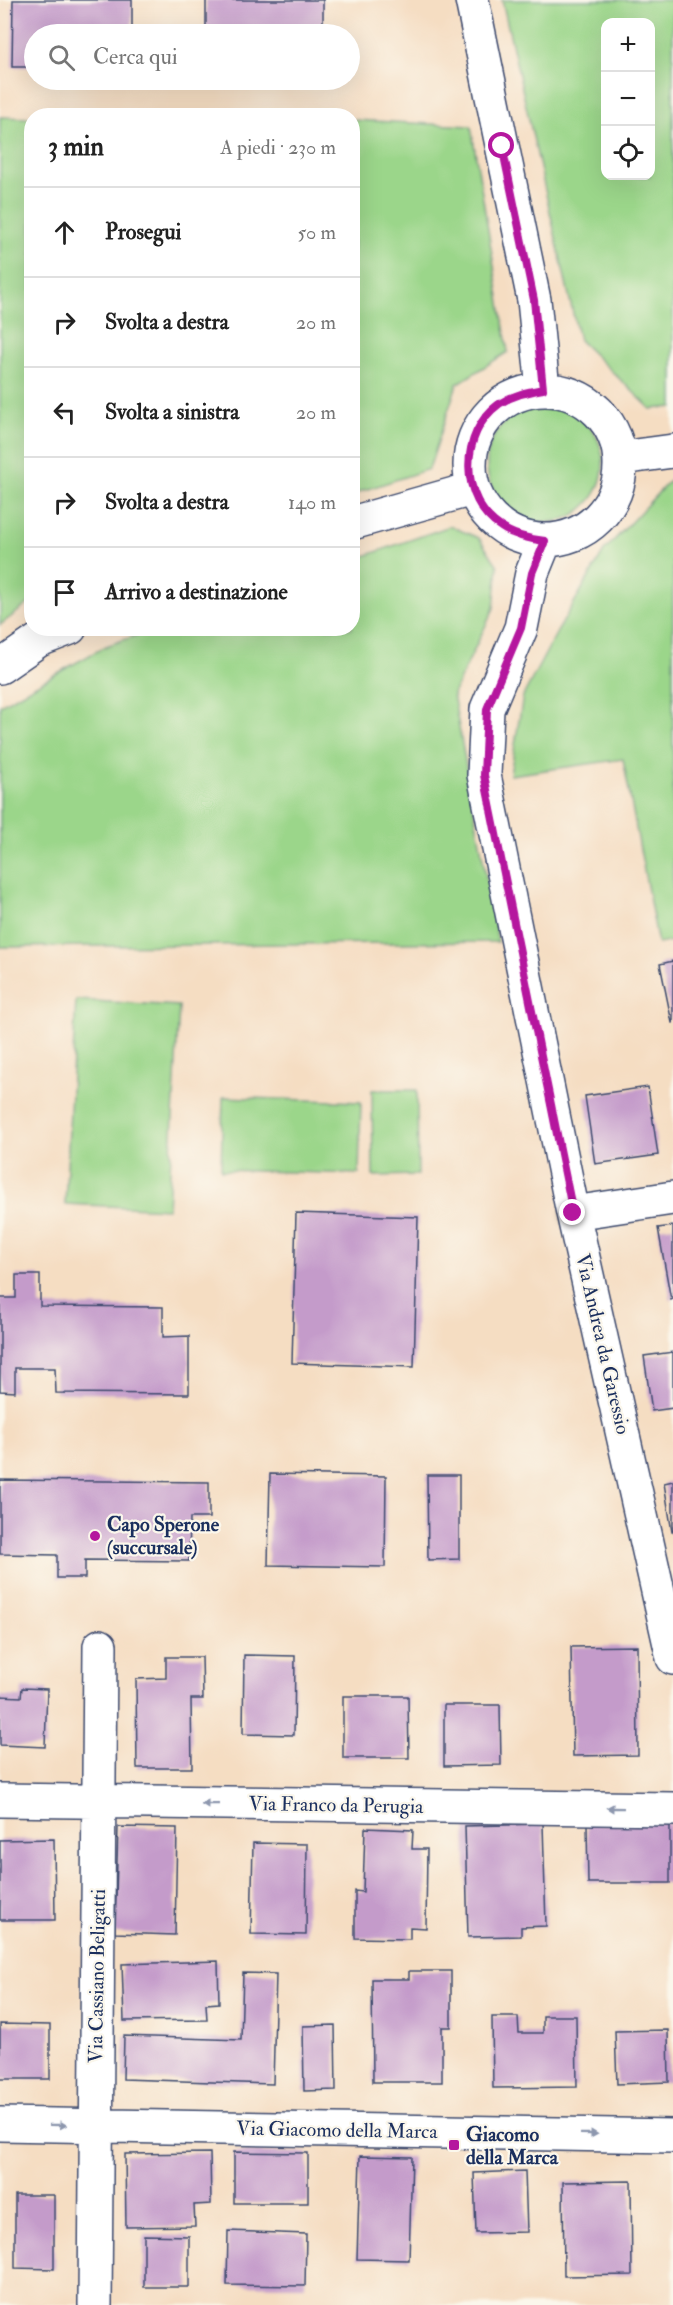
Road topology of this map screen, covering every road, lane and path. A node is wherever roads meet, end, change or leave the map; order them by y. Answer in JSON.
{"nodes":[{"id":1,"x":472,"y":0,"type":"edge"},
{"id":2,"x":543,"y":389,"type":"junction"},
{"id":3,"x":673,"y":451,"type":"edge"},
{"id":4,"x":621,"y":458,"type":"junction"},
{"id":5,"x":472,"y":489,"type":"junction"},
{"id":6,"x":360,"y":521,"type":"edge"},
{"id":7,"x":545,"y":541,"type":"junction"},
{"id":8,"x":49,"y":636,"type":"edge"},
{"id":9,"x":0,"y":667,"type":"edge"},
{"id":10,"x":673,"y":1198,"type":"edge"},
{"id":11,"x":573,"y":1213,"type":"junction"},
{"id":12,"x":672,"y":1643,"type":"edge"},
{"id":13,"x":100,"y":1646,"type":"dead end"},
{"id":14,"x":0,"y":1800,"type":"edge"},
{"id":15,"x":100,"y":1803,"type":"junction"},
{"id":16,"x":673,"y":1809,"type":"edge"},
{"id":17,"x":0,"y":2124,"type":"edge"},
{"id":18,"x":94,"y":2126,"type":"junction"},
{"id":19,"x":673,"y":2136,"type":"edge"},
{"id":20,"x":95,"y":2305,"type":"edge"}],
"edges":[{"from":1,"to":2,"type":"street"},
{"from":2,"to":4,"type":"street"},
{"from":2,"to":5,"type":"street"},
{"from":3,"to":4,"type":"street"},
{"from":4,"to":7,"type":"street"},
{"from":5,"to":6,"type":"street"},
{"from":5,"to":7,"type":"street"},
{"from":7,"to":11,"type":"street","name":"Via Andrea da Garessio"},
{"from":8,"to":9,"type":"street"},
{"from":10,"to":11,"type":"street"},
{"from":11,"to":12,"type":"street","name":"Via Andrea da Garessio"},
{"from":13,"to":15,"type":"street","name":"Via Cassiano Beligatti"},
{"from":14,"to":15,"type":"street","name":"Via Franco da Perugia"},
{"from":16,"to":15,"type":"street","name":"Via Franco da Perugia","one_way":true},
{"from":15,"to":18,"type":"street","name":"Via Cassiano Beligatti"},
{"from":17,"to":18,"type":"street","name":"Via Giacomo della Marca","one_way":true},
{"from":18,"to":19,"type":"street","name":"Via Giacomo della Marca","one_way":true},
{"from":18,"to":20,"type":"street","name":"Via Cassiano Beligatti"}]}
